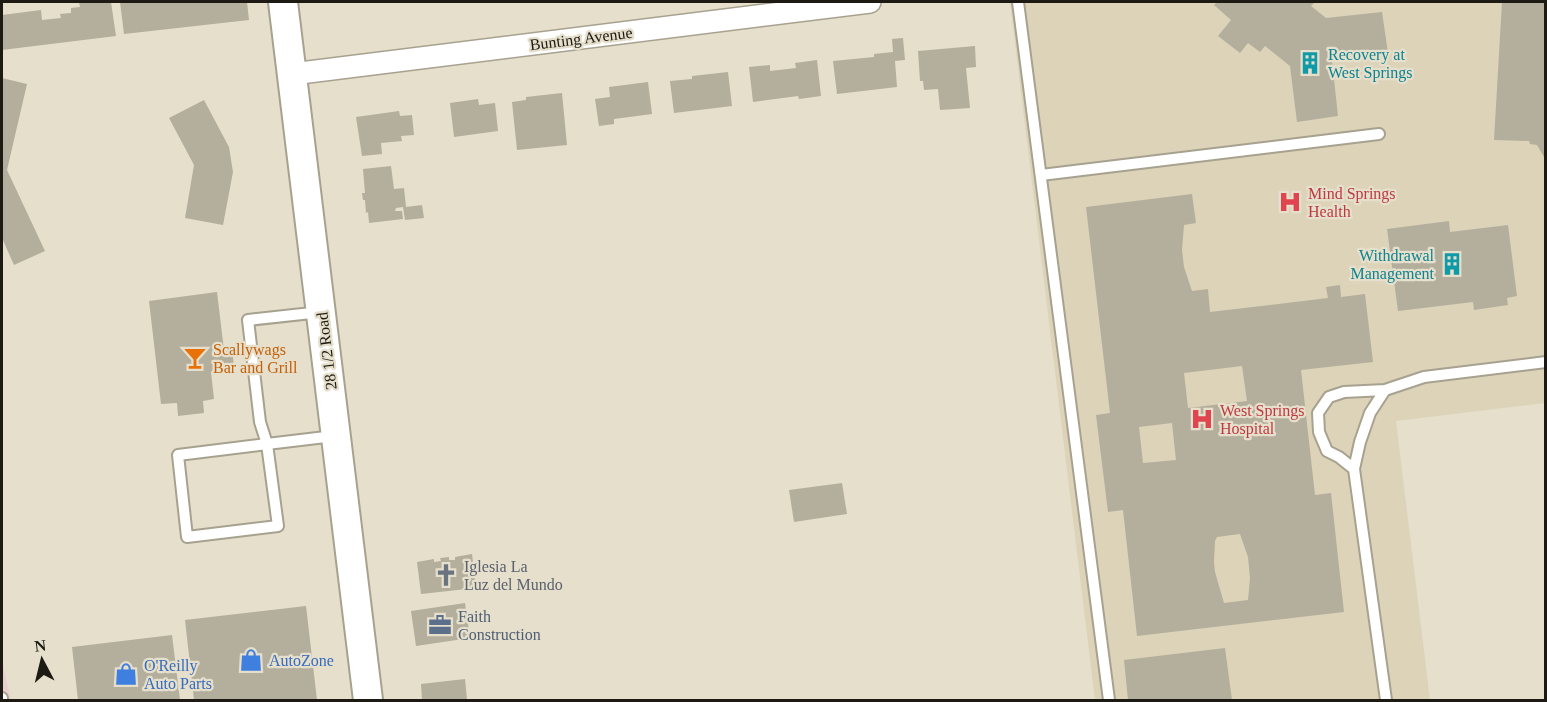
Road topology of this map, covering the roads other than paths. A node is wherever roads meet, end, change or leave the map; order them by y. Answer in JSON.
{"nodes":[{"id":1,"x":283,"y":2,"type":"edge"},
{"id":2,"x":870,"y":2,"type":"edge"},
{"id":3,"x":1018,"y":2,"type":"edge"},
{"id":4,"x":292,"y":74,"type":"junction"},
{"id":5,"x":1378,"y":134,"type":"dead end"},
{"id":6,"x":1041,"y":175,"type":"junction"},
{"id":7,"x":321,"y":312,"type":"junction"},
{"id":8,"x":1545,"y":362,"type":"edge"},
{"id":9,"x":1385,"y":390,"type":"junction"},
{"id":10,"x":336,"y":436,"type":"junction"},
{"id":11,"x":267,"y":444,"type":"junction"},
{"id":12,"x":1354,"y":469,"type":"junction"},
{"id":13,"x":368,"y":700,"type":"edge"},
{"id":14,"x":1109,"y":700,"type":"edge"},
{"id":15,"x":1386,"y":700,"type":"edge"}],
"edges":[{"from":1,"to":4,"type":"street","name":"28 1/2 Road"},
{"from":2,"to":4,"type":"street","name":"Bunting Avenue"},
{"from":3,"to":6,"type":"lane"},
{"from":4,"to":7,"type":"street","name":"28 1/2 Road"},
{"from":5,"to":6,"type":"lane"},
{"from":6,"to":14,"type":"lane"},
{"from":7,"to":10,"type":"street","name":"28 1/2 Road"},
{"from":7,"to":11,"type":"lane"},
{"from":8,"to":9,"type":"lane"},
{"from":9,"to":12,"type":"lane"},
{"from":9,"to":12,"type":"lane"},
{"from":10,"to":11,"type":"lane"},
{"from":10,"to":13,"type":"street","name":"28 1/2 Road"},
{"from":11,"to":11,"type":"lane"},
{"from":12,"to":15,"type":"lane"}]}
